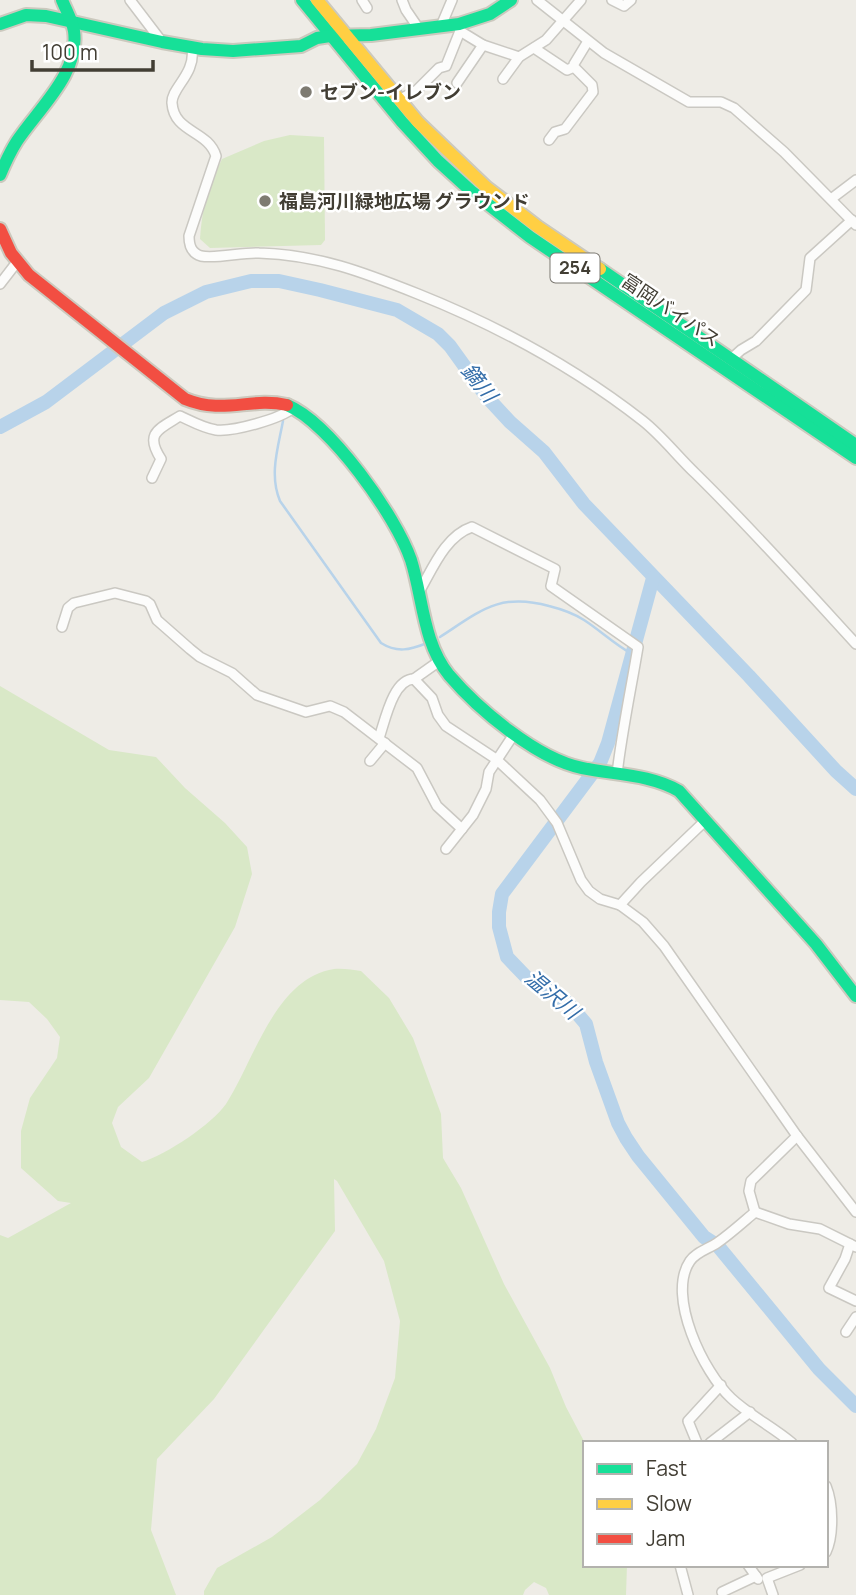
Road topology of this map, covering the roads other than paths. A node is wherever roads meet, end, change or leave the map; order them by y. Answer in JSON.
{"nodes":[{"id":1,"x":62,"y":0,"type":"edge"},
{"id":2,"x":130,"y":0,"type":"edge"},
{"id":3,"x":302,"y":0,"type":"edge"},
{"id":4,"x":317,"y":0,"type":"edge"},
{"id":5,"x":402,"y":0,"type":"edge"},
{"id":6,"x":452,"y":0,"type":"edge"},
{"id":7,"x":511,"y":0,"type":"edge"},
{"id":8,"x":537,"y":0,"type":"edge"},
{"id":9,"x":581,"y":0,"type":"edge"},
{"id":10,"x":612,"y":0,"type":"edge"},
{"id":11,"x":631,"y":0,"type":"edge"},
{"id":12,"x":70,"y":21,"type":"junction"},
{"id":13,"x":563,"y":22,"type":"junction"},
{"id":14,"x":0,"y":23,"type":"edge"},
{"id":15,"x":441,"y":26,"type":"junction"},
{"id":16,"x":460,"y":28,"type":"junction"},
{"id":17,"x":419,"y":29,"type":"junction"},
{"id":18,"x":330,"y":36,"type":"junction"},
{"id":19,"x":347,"y":37,"type":"junction"},
{"id":20,"x":589,"y":41,"type":"junction"},
{"id":21,"x":162,"y":42,"type":"junction"},
{"id":22,"x":483,"y":45,"type":"junction"},
{"id":23,"x":192,"y":48,"type":"junction"},
{"id":24,"x":534,"y":48,"type":"junction"},
{"id":25,"x":519,"y":57,"type":"junction"},
{"id":26,"x":574,"y":68,"type":"junction"},
{"id":27,"x":503,"y":79,"type":"dead end"},
{"id":28,"x":457,"y":83,"type":"dead end"},
{"id":29,"x":399,"y":100,"type":"junction"},
{"id":30,"x":549,"y":140,"type":"dead end"},
{"id":31,"x":0,"y":175,"type":"edge"},
{"id":32,"x":856,"y":180,"type":"edge"},
{"id":33,"x":831,"y":199,"type":"junction"},
{"id":34,"x":854,"y":223,"type":"edge"},
{"id":35,"x":0,"y":229,"type":"edge"},
{"id":36,"x":18,"y":262,"type":"junction"},
{"id":37,"x":0,"y":284,"type":"edge"},
{"id":38,"x":731,"y":359,"type":"junction"},
{"id":39,"x":293,"y":408,"type":"junction"},
{"id":40,"x":856,"y":444,"type":"edge"},
{"id":41,"x":856,"y":458,"type":"edge"},
{"id":42,"x":152,"y":478,"type":"dead end"},
{"id":43,"x":419,"y":592,"type":"junction"},
{"id":44,"x":62,"y":627,"type":"dead end"},
{"id":45,"x":856,"y":643,"type":"edge"},
{"id":46,"x":438,"y":662,"type":"junction"},
{"id":47,"x":414,"y":679,"type":"junction"},
{"id":48,"x":514,"y":734,"type":"junction"},
{"id":49,"x":382,"y":740,"type":"junction"},
{"id":50,"x":496,"y":760,"type":"junction"},
{"id":51,"x":370,"y":761,"type":"dead end"},
{"id":52,"x":617,"y":774,"type":"junction"},
{"id":53,"x":706,"y":820,"type":"junction"},
{"id":54,"x":462,"y":829,"type":"junction"},
{"id":55,"x":446,"y":849,"type":"dead end"},
{"id":56,"x":620,"y":905,"type":"junction"},
{"id":57,"x":856,"y":996,"type":"edge"},
{"id":58,"x":797,"y":1136,"type":"junction"},
{"id":59,"x":755,"y":1212,"type":"junction"},
{"id":60,"x":856,"y":1212,"type":"edge"},
{"id":61,"x":853,"y":1245,"type":"edge"},
{"id":62,"x":856,"y":1301,"type":"edge"},
{"id":63,"x":856,"y":1317,"type":"edge"},
{"id":64,"x":846,"y":1332,"type":"dead end"},
{"id":65,"x":721,"y":1385,"type":"junction"},
{"id":66,"x":750,"y":1412,"type":"junction"},
{"id":67,"x":696,"y":1441,"type":"edge"},
{"id":68,"x":713,"y":1441,"type":"edge"},
{"id":69,"x":789,"y":1441,"type":"edge"},
{"id":70,"x":828,"y":1496,"type":"edge"},
{"id":71,"x":828,"y":1545,"type":"edge"},
{"id":72,"x":679,"y":1567,"type":"edge"},
{"id":73,"x":749,"y":1567,"type":"edge"},
{"id":74,"x":795,"y":1567,"type":"edge"},
{"id":75,"x":756,"y":1576,"type":"junction"},
{"id":76,"x":767,"y":1578,"type":"junction"},
{"id":77,"x":722,"y":1592,"type":"dead end"},
{"id":78,"x":688,"y":1595,"type":"edge"},
{"id":79,"x":773,"y":1595,"type":"edge"}],
"edges":[{"from":1,"to":12,"type":"main road"},
{"from":2,"to":21,"type":"street"},
{"from":3,"to":18,"type":"main road","name":"富岡バイパス","number":"254"},
{"from":4,"to":19,"type":"main road","name":"富岡バイパス","number":"254"},
{"from":5,"to":17,"type":"street"},
{"from":6,"to":15,"type":"street"},
{"from":7,"to":16,"type":"main road"},
{"from":8,"to":13,"type":"street"},
{"from":9,"to":13,"type":"street"},
{"from":10,"to":11,"type":"street"},
{"from":12,"to":14,"type":"main road"},
{"from":12,"to":21,"type":"main road"},
{"from":12,"to":31,"type":"main road"},
{"from":13,"to":20,"type":"street"},
{"from":13,"to":24,"type":"street"},
{"from":15,"to":16,"type":"main road"},
{"from":15,"to":17,"type":"main road"},
{"from":16,"to":22,"type":"street"},
{"from":16,"to":29,"type":"street"},
{"from":17,"to":19,"type":"main road"},
{"from":18,"to":19,"type":"main road"},
{"from":18,"to":23,"type":"main road"},
{"from":18,"to":41,"type":"main road","name":"富岡バイパス","number":"254"},
{"from":19,"to":29,"type":"main road","name":"富岡バイパス","number":"254"},
{"from":20,"to":26,"type":"street"},
{"from":20,"to":33,"type":"street"},
{"from":21,"to":23,"type":"main road"},
{"from":22,"to":25,"type":"street"},
{"from":22,"to":28,"type":"street"},
{"from":23,"to":45,"type":"street"},
{"from":24,"to":25,"type":"street"},
{"from":24,"to":26,"type":"street"},
{"from":25,"to":27,"type":"street"},
{"from":26,"to":30,"type":"street"},
{"from":29,"to":38,"type":"main road","name":"富岡バイパス","number":"254"},
{"from":32,"to":33,"type":"street"},
{"from":33,"to":34,"type":"street"},
{"from":34,"to":38,"type":"street"},
{"from":35,"to":36,"type":"main road"},
{"from":36,"to":37,"type":"street"},
{"from":36,"to":39,"type":"main road"},
{"from":38,"to":40,"type":"main road","name":"富岡バイパス","number":"254"},
{"from":39,"to":42,"type":"street"},
{"from":39,"to":43,"type":"main road"},
{"from":43,"to":46,"type":"main road"},
{"from":43,"to":52,"type":"street"},
{"from":44,"to":49,"type":"street"},
{"from":46,"to":47,"type":"street"},
{"from":46,"to":48,"type":"main road"},
{"from":47,"to":49,"type":"street"},
{"from":47,"to":50,"type":"street"},
{"from":48,"to":50,"type":"street"},
{"from":48,"to":52,"type":"main road"},
{"from":49,"to":51,"type":"street"},
{"from":49,"to":54,"type":"street"},
{"from":50,"to":54,"type":"street"},
{"from":50,"to":56,"type":"street"},
{"from":52,"to":53,"type":"main road"},
{"from":53,"to":56,"type":"street"},
{"from":53,"to":57,"type":"main road"},
{"from":54,"to":55,"type":"street"},
{"from":56,"to":58,"type":"street"},
{"from":58,"to":59,"type":"street"},
{"from":58,"to":60,"type":"street"},
{"from":59,"to":61,"type":"street"},
{"from":59,"to":65,"type":"street"},
{"from":61,"to":62,"type":"street"},
{"from":63,"to":64,"type":"street"},
{"from":65,"to":66,"type":"street"},
{"from":65,"to":67,"type":"street"},
{"from":66,"to":68,"type":"street"},
{"from":66,"to":69,"type":"street"},
{"from":70,"to":71,"type":"street"},
{"from":72,"to":78,"type":"street"},
{"from":73,"to":75,"type":"street"},
{"from":74,"to":76,"type":"street"},
{"from":75,"to":76,"type":"street"},
{"from":75,"to":77,"type":"street"},
{"from":76,"to":79,"type":"street"}]}
